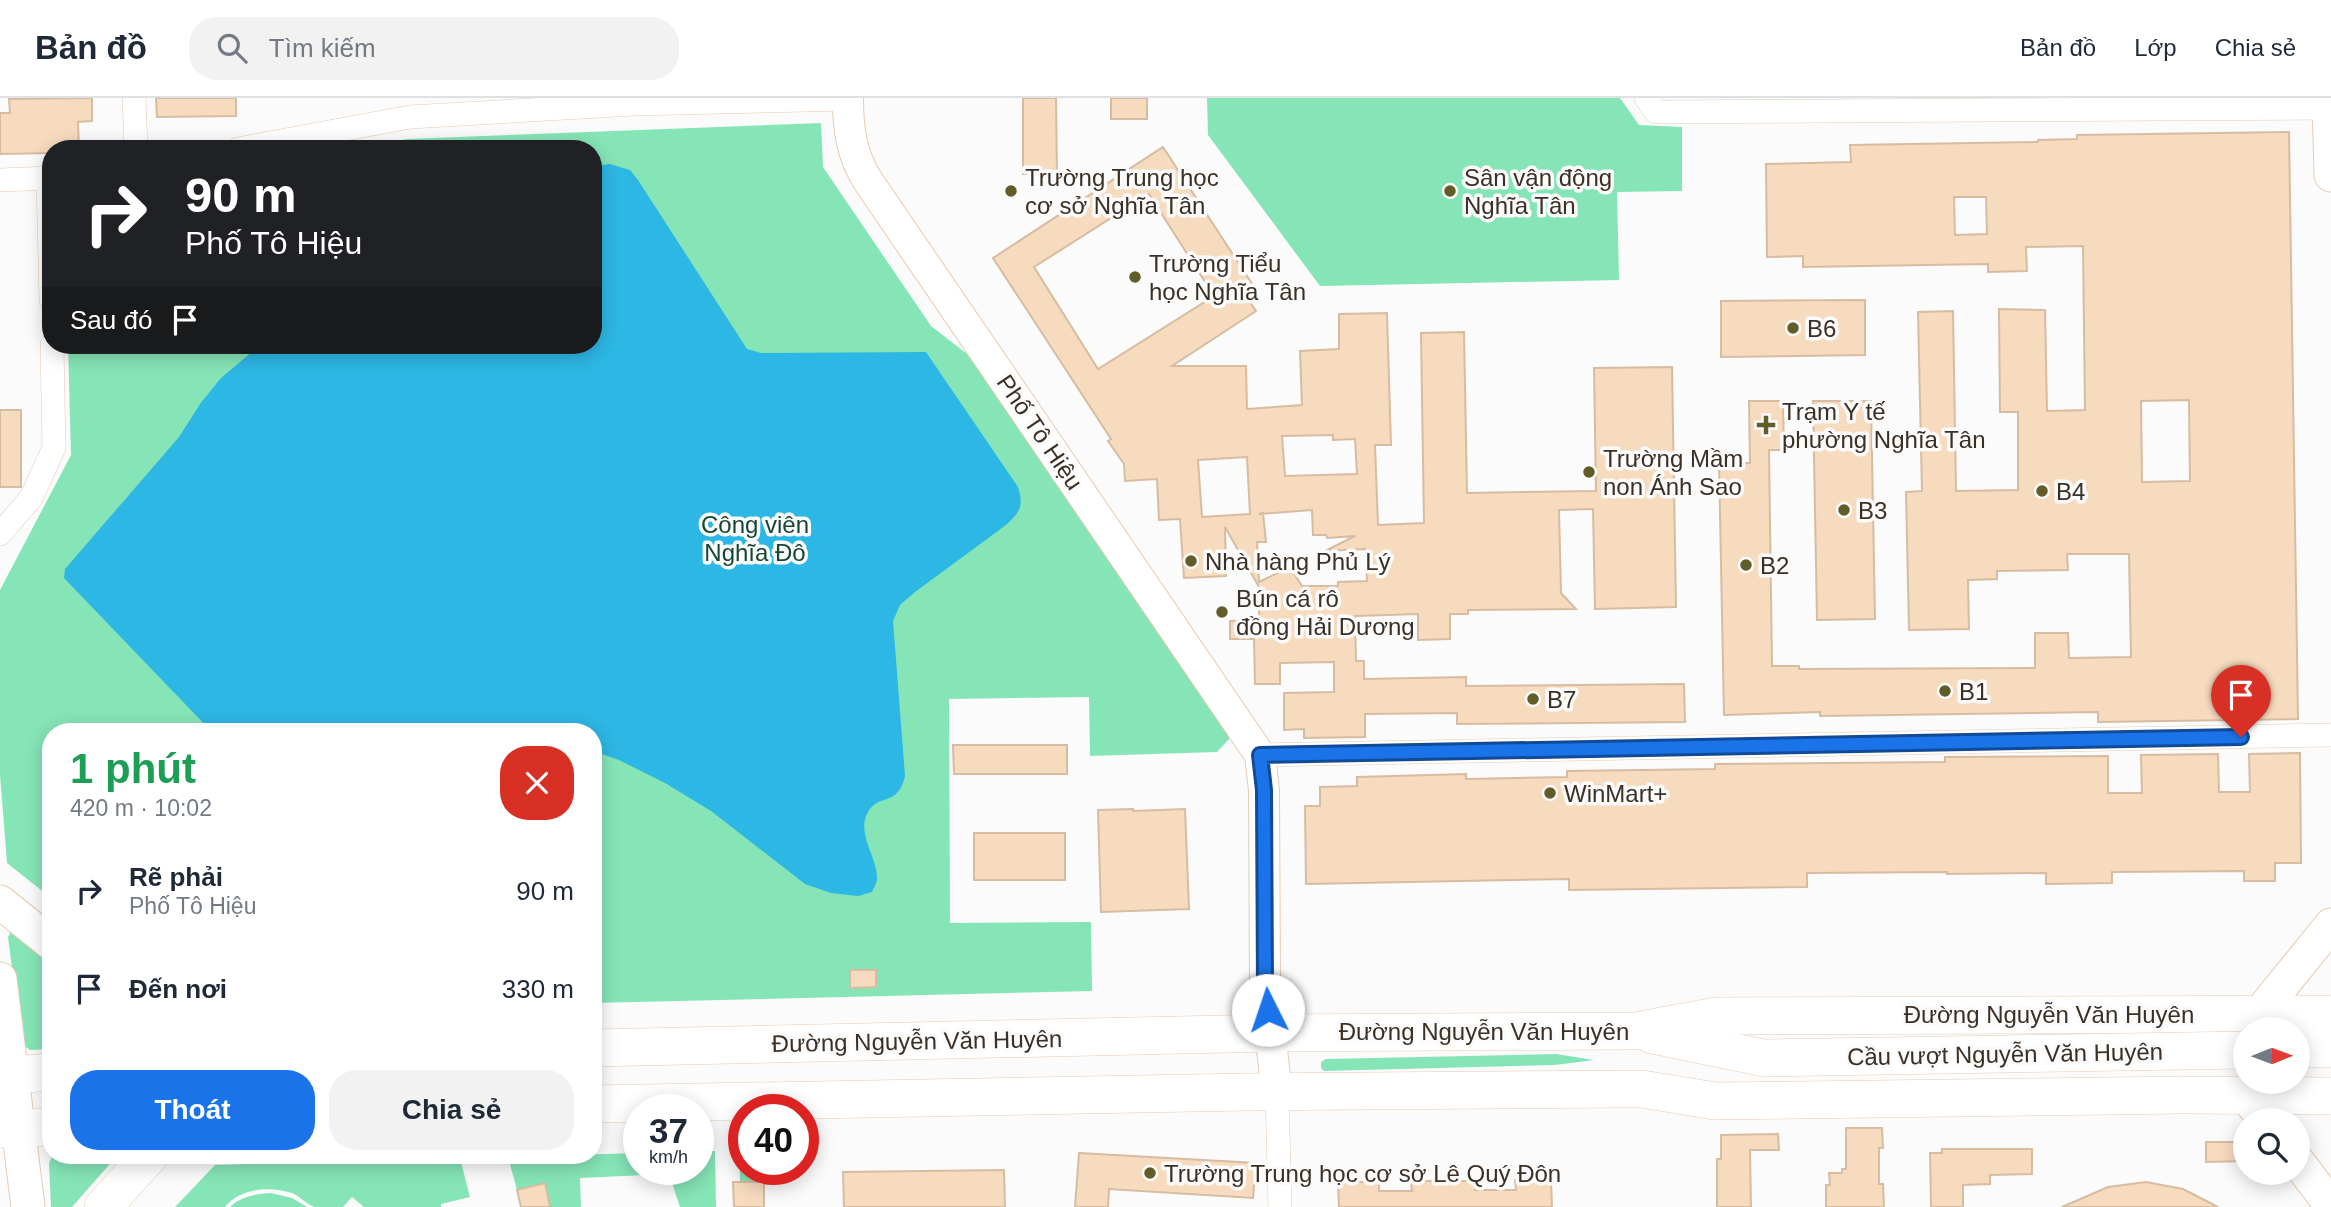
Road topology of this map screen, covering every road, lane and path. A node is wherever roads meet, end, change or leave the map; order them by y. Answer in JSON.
{"nodes":[{"id":1,"x":134,"y":98,"type":"edge"},
{"id":2,"x":848,"y":98,"type":"edge"},
{"id":3,"x":1646,"y":98,"type":"edge"},
{"id":4,"x":2196,"y":103,"type":"edge"},
{"id":5,"x":1851,"y":104,"type":"edge"},
{"id":6,"x":2330,"y":105,"type":"edge"},
{"id":7,"x":410,"y":107,"type":"edge"},
{"id":8,"x":136,"y":140,"type":"edge"},
{"id":9,"x":275,"y":140,"type":"edge"},
{"id":10,"x":2331,"y":175,"type":"edge"},
{"id":11,"x":42,"y":178,"type":"edge"},
{"id":12,"x":0,"y":180,"type":"edge"},
{"id":13,"x":52,"y":354,"type":"edge"},
{"id":14,"x":0,"y":534,"type":"edge"},
{"id":15,"x":2331,"y":735,"type":"edge"},
{"id":16,"x":1260,"y":755,"type":"junction"},
{"id":17,"x":0,"y":902,"type":"edge"},
{"id":18,"x":2331,"y":925,"type":"edge"},
{"id":19,"x":42,"y":936,"type":"edge"},
{"id":20,"x":0,"y":979,"type":"edge"},
{"id":21,"x":2186,"y":1013,"type":"junction"},
{"id":22,"x":2259,"y":1014,"type":"junction"},
{"id":23,"x":2331,"y":1014,"type":"edge"},
{"id":24,"x":1636,"y":1031,"type":"junction"},
{"id":25,"x":1270,"y":1033,"type":"junction"},
{"id":26,"x":705,"y":1046,"type":"junction"},
{"id":27,"x":602,"y":1048,"type":"edge"},
{"id":28,"x":2310,"y":1049,"type":"edge"},
{"id":29,"x":2331,"y":1049,"type":"edge"},
{"id":30,"x":2233,"y":1050,"type":"edge"},
{"id":31,"x":1764,"y":1058,"type":"junction"},
{"id":32,"x":42,"y":1073,"type":"edge"},
{"id":33,"x":5,"y":1075,"type":"edge"},
{"id":34,"x":1642,"y":1089,"type":"junction"},
{"id":35,"x":1277,"y":1093,"type":"junction"},
{"id":36,"x":705,"y":1094,"type":"edge"},
{"id":37,"x":2183,"y":1095,"type":"junction"},
{"id":38,"x":2331,"y":1096,"type":"edge"},
{"id":39,"x":714,"y":1102,"type":"edge"},
{"id":40,"x":623,"y":1103,"type":"edge"},
{"id":41,"x":602,"y":1104,"type":"edge"},
{"id":42,"x":2255,"y":1107,"type":"edge"},
{"id":43,"x":23,"y":1128,"type":"edge"},
{"id":44,"x":142,"y":1164,"type":"edge"},
{"id":45,"x":2310,"y":1178,"type":"edge"},
{"id":46,"x":2331,"y":1205,"type":"edge"},
{"id":47,"x":28,"y":1207,"type":"edge"},
{"id":48,"x":103,"y":1207,"type":"edge"},
{"id":49,"x":1280,"y":1207,"type":"edge"}],
"edges":[{"from":1,"to":8,"type":"street"},
{"from":2,"to":7,"type":"street"},
{"from":2,"to":16,"type":"street","name":"Phố Tô Hiệu"},
{"from":3,"to":5,"type":"street"},
{"from":4,"to":5,"type":"street"},
{"from":4,"to":6,"type":"street"},
{"from":6,"to":10,"type":"main road"},
{"from":7,"to":9,"type":"street"},
{"from":11,"to":12,"type":"street"},
{"from":13,"to":14,"type":"street"},
{"from":15,"to":16,"type":"street"},
{"from":16,"to":25,"type":"street","name":"Phố Tô Hiệu"},
{"from":17,"to":19,"type":"main road"},
{"from":18,"to":22,"type":"main road"},
{"from":20,"to":33,"type":"main road"},
{"from":21,"to":22,"type":"main road","name":"Đường Nguyễn Văn Huyên"},
{"from":21,"to":24,"type":"main road","name":"Đường Nguyễn Văn Huyên"},
{"from":21,"to":37,"type":"main road"},
{"from":22,"to":23,"type":"main road","name":"Đường Nguyễn Văn Huyên"},
{"from":24,"to":25,"type":"main road","name":"Đường Nguyễn Văn Huyên"},
{"from":24,"to":31,"type":"main road","name":"Cầu vượt Nguyễn Văn Huyên"},
{"from":25,"to":26,"type":"main road","name":"Đường Nguyễn Văn Huyên"},
{"from":25,"to":35,"type":"street","name":"Phố Tô Hiệu"},
{"from":26,"to":27,"type":"main road","name":"Đường Nguyễn Văn Huyên"},
{"from":26,"to":36,"type":"main road"},
{"from":28,"to":29,"type":"main road"},
{"from":30,"to":31,"type":"main road","name":"Cầu vượt Nguyễn Văn Huyên","bridge":true},
{"from":31,"to":34,"type":"main road","name":"Cầu vượt Nguyễn Văn Huyên"},
{"from":32,"to":33,"type":"main road"},
{"from":33,"to":43,"type":"main road"},
{"from":34,"to":35,"type":"main road"},
{"from":34,"to":37,"type":"main road"},
{"from":35,"to":39,"type":"main road"},
{"from":35,"to":49,"type":"street"},
{"from":37,"to":42,"type":"main road"},
{"from":38,"to":42,"type":"main road"},
{"from":40,"to":41,"type":"main road"},
{"from":43,"to":47,"type":"main road"},
{"from":44,"to":48,"type":"main road"},
{"from":45,"to":46,"type":"main road"}]}
